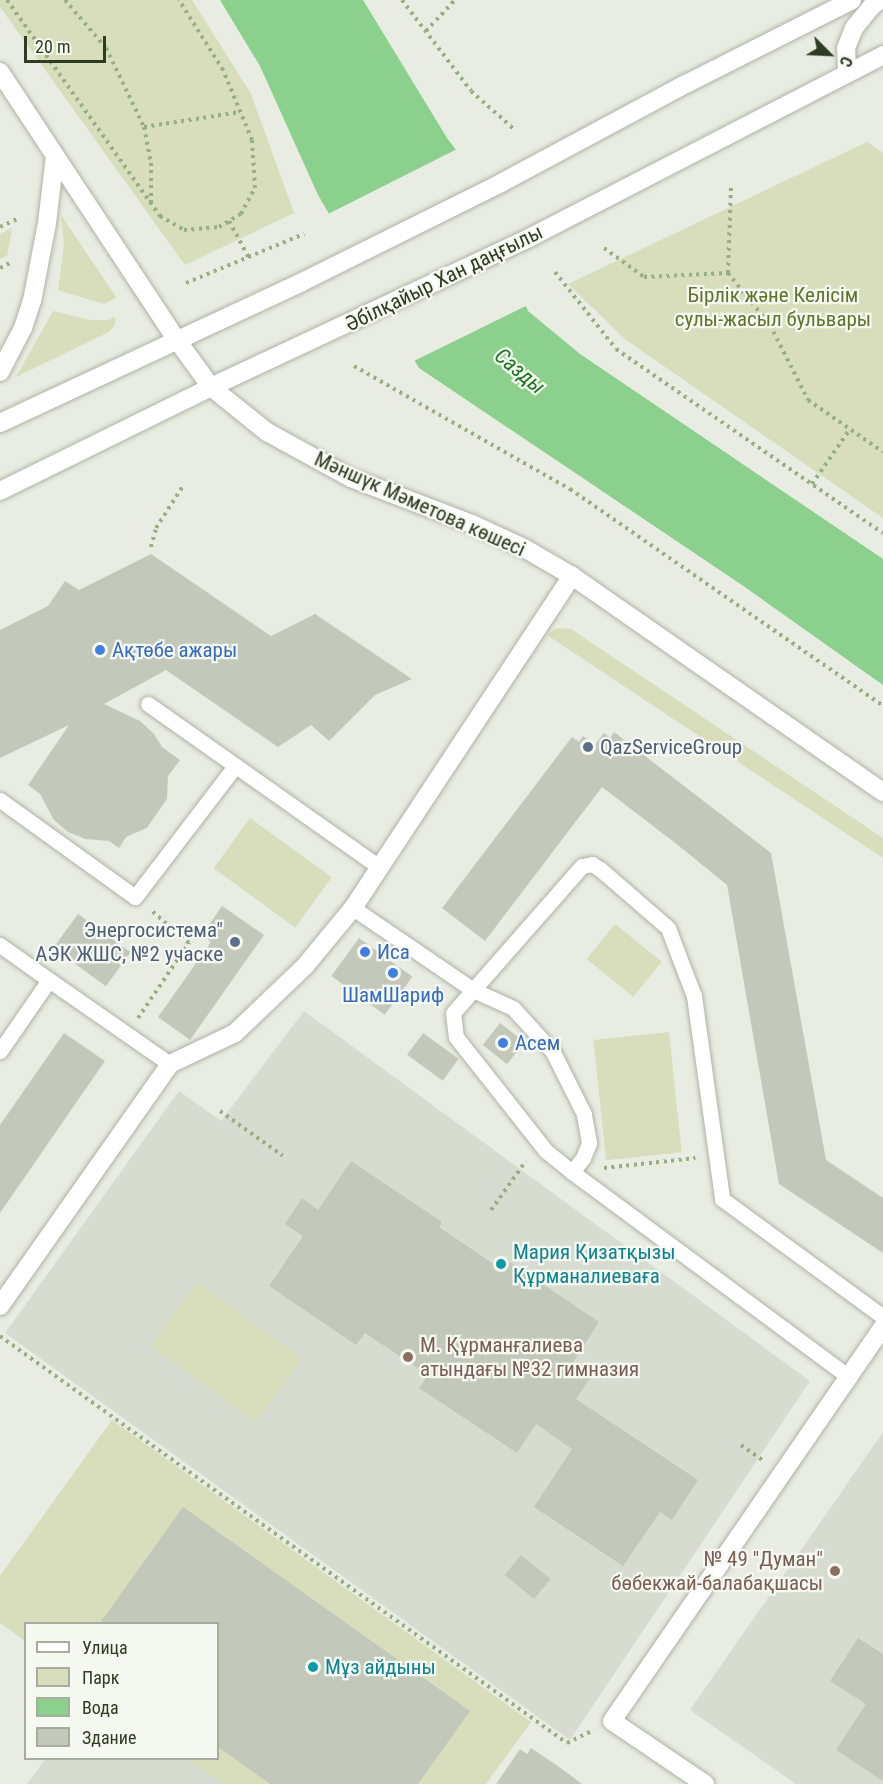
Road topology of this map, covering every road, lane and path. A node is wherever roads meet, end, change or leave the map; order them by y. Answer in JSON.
{"nodes":[{"id":1,"x":7,"y":0,"type":"edge"},
{"id":2,"x":65,"y":0,"type":"edge"},
{"id":3,"x":179,"y":0,"type":"edge"},
{"id":4,"x":402,"y":0,"type":"edge"},
{"id":5,"x":455,"y":0,"type":"edge"},
{"id":6,"x":852,"y":0,"type":"edge"},
{"id":7,"x":879,"y":0,"type":"edge"},
{"id":8,"x":426,"y":31,"type":"junction"},
{"id":9,"x":883,"y":55,"type":"edge"},
{"id":10,"x":0,"y":72,"type":"edge"},
{"id":11,"x":847,"y":73,"type":"junction"},
{"id":12,"x":240,"y":112,"type":"junction"},
{"id":13,"x":144,"y":127,"type":"junction"},
{"id":14,"x":515,"y":130,"type":"dead end"},
{"id":15,"x":55,"y":156,"type":"junction"},
{"id":16,"x":731,"y":186,"type":"dead end"},
{"id":17,"x":151,"y":202,"type":"junction"},
{"id":18,"x":19,"y":218,"type":"dead end"},
{"id":19,"x":229,"y":221,"type":"junction"},
{"id":20,"x":0,"y":227,"type":"edge"},
{"id":21,"x":304,"y":234,"type":"dead end"},
{"id":22,"x":604,"y":249,"type":"dead end"},
{"id":23,"x":249,"y":258,"type":"junction"},
{"id":24,"x":12,"y":262,"type":"dead end"},
{"id":25,"x":0,"y":268,"type":"edge"},
{"id":26,"x":555,"y":272,"type":"dead end"},
{"id":27,"x":728,"y":273,"type":"junction"},
{"id":28,"x":186,"y":283,"type":"dead end"},
{"id":29,"x":177,"y":340,"type":"junction"},
{"id":30,"x":354,"y":366,"type":"dead end"},
{"id":31,"x":0,"y":372,"type":"edge"},
{"id":32,"x":211,"y":387,"type":"junction"},
{"id":33,"x":0,"y":423,"type":"edge"},
{"id":34,"x":850,"y":429,"type":"junction"},
{"id":35,"x":883,"y":452,"type":"edge"},
{"id":36,"x":812,"y":484,"type":"junction"},
{"id":37,"x":183,"y":486,"type":"dead end"},
{"id":38,"x":0,"y":491,"type":"edge"},
{"id":39,"x":883,"y":533,"type":"edge"},
{"id":40,"x":151,"y":547,"type":"dead end"},
{"id":41,"x":572,"y":576,"type":"junction"},
{"id":42,"x":148,"y":704,"type":"dead end"},
{"id":43,"x":883,"y":706,"type":"edge"},
{"id":44,"x":235,"y":766,"type":"junction"},
{"id":45,"x":883,"y":792,"type":"edge"},
{"id":46,"x":0,"y":800,"type":"edge"},
{"id":47,"x":379,"y":867,"type":"junction"},
{"id":48,"x":135,"y":897,"type":"junction"},
{"id":49,"x":353,"y":908,"type":"junction"},
{"id":50,"x":0,"y":945,"type":"edge"},
{"id":51,"x":49,"y":980,"type":"junction"},
{"id":52,"x":473,"y":990,"type":"junction"},
{"id":53,"x":126,"y":1034,"type":"junction"},
{"id":54,"x":0,"y":1051,"type":"edge"},
{"id":55,"x":170,"y":1065,"type":"junction"},
{"id":56,"x":220,"y":1111,"type":"dead end"},
{"id":57,"x":539,"y":1143,"type":"junction"},
{"id":58,"x":716,"y":1155,"type":"junction"},
{"id":59,"x":283,"y":1156,"type":"dead end"},
{"id":60,"x":572,"y":1172,"type":"junction"},
{"id":61,"x":491,"y":1210,"type":"dead end"},
{"id":62,"x":0,"y":1306,"type":"edge"},
{"id":63,"x":883,"y":1317,"type":"edge"},
{"id":64,"x":883,"y":1327,"type":"edge"},
{"id":65,"x":0,"y":1336,"type":"edge"},
{"id":66,"x":849,"y":1377,"type":"junction"},
{"id":67,"x":741,"y":1445,"type":"dead end"},
{"id":68,"x":768,"y":1464,"type":"dead end"},
{"id":69,"x":612,"y":1720,"type":"junction"},
{"id":70,"x":705,"y":1784,"type":"edge"}],
"edges":[{"from":1,"to":17,"type":"path"},
{"from":2,"to":13,"type":"path"},
{"from":3,"to":12,"type":"path"},
{"from":4,"to":8,"type":"path"},
{"from":5,"to":8,"type":"path"},
{"from":6,"to":29,"type":"main road"},
{"from":7,"to":11,"type":"main road"},
{"from":8,"to":14,"type":"path"},
{"from":9,"to":11,"type":"main road","name":"Әбілқайыр Хан даңғылы"},
{"from":10,"to":15,"type":"main road","name":"Мәншүк Мәметова көшесі"},
{"from":11,"to":32,"type":"main road","name":"Әбілқайыр Хан даңғылы"},
{"from":12,"to":13,"type":"path"},
{"from":12,"to":19,"type":"path"},
{"from":13,"to":17,"type":"path"},
{"from":15,"to":29,"type":"main road","name":"Мәншүк Мәметова көшесі"},
{"from":15,"to":31,"type":"main road"},
{"from":16,"to":27,"type":"path"},
{"from":17,"to":19,"type":"path"},
{"from":18,"to":20,"type":"path"},
{"from":19,"to":23,"type":"path"},
{"from":21,"to":23,"type":"path"},
{"from":22,"to":27,"type":"path"},
{"from":23,"to":28,"type":"path"},
{"from":24,"to":25,"type":"path"},
{"from":26,"to":36,"type":"path"},
{"from":27,"to":34,"type":"path"},
{"from":29,"to":32,"type":"main road","name":"Мәншүк Мәметова көшесі"},
{"from":29,"to":33,"type":"main road"},
{"from":30,"to":43,"type":"path"},
{"from":32,"to":38,"type":"main road","name":"Әбілқайыр Хан даңғылы"},
{"from":32,"to":41,"type":"main road","name":"Мәншүк Мәметова көшесі"},
{"from":34,"to":35,"type":"path"},
{"from":34,"to":36,"type":"path"},
{"from":36,"to":39,"type":"path"},
{"from":37,"to":40,"type":"path"},
{"from":41,"to":45,"type":"main road","name":"Мәншүк Мәметова көшесі"},
{"from":41,"to":47,"type":"main road"},
{"from":42,"to":44,"type":"lane"},
{"from":44,"to":47,"type":"lane"},
{"from":44,"to":48,"type":"lane"},
{"from":46,"to":48,"type":"lane"},
{"from":47,"to":49,"type":"main road"},
{"from":48,"to":53,"type":"path"},
{"from":49,"to":52,"type":"lane"},
{"from":49,"to":55,"type":"main road"},
{"from":50,"to":51,"type":"lane"},
{"from":51,"to":53,"type":"lane"},
{"from":51,"to":54,"type":"lane"},
{"from":52,"to":57,"type":"lane"},
{"from":52,"to":58,"type":"lane"},
{"from":52,"to":60,"type":"lane"},
{"from":53,"to":55,"type":"lane"},
{"from":55,"to":62,"type":"main road"},
{"from":56,"to":59,"type":"path"},
{"from":57,"to":60,"type":"lane"},
{"from":57,"to":61,"type":"path"},
{"from":58,"to":60,"type":"path"},
{"from":58,"to":63,"type":"lane"},
{"from":60,"to":66,"type":"lane"},
{"from":64,"to":66,"type":"main road"},
{"from":65,"to":69,"type":"path"},
{"from":66,"to":69,"type":"main road"},
{"from":67,"to":68,"type":"path"},
{"from":69,"to":70,"type":"main road"}]}
